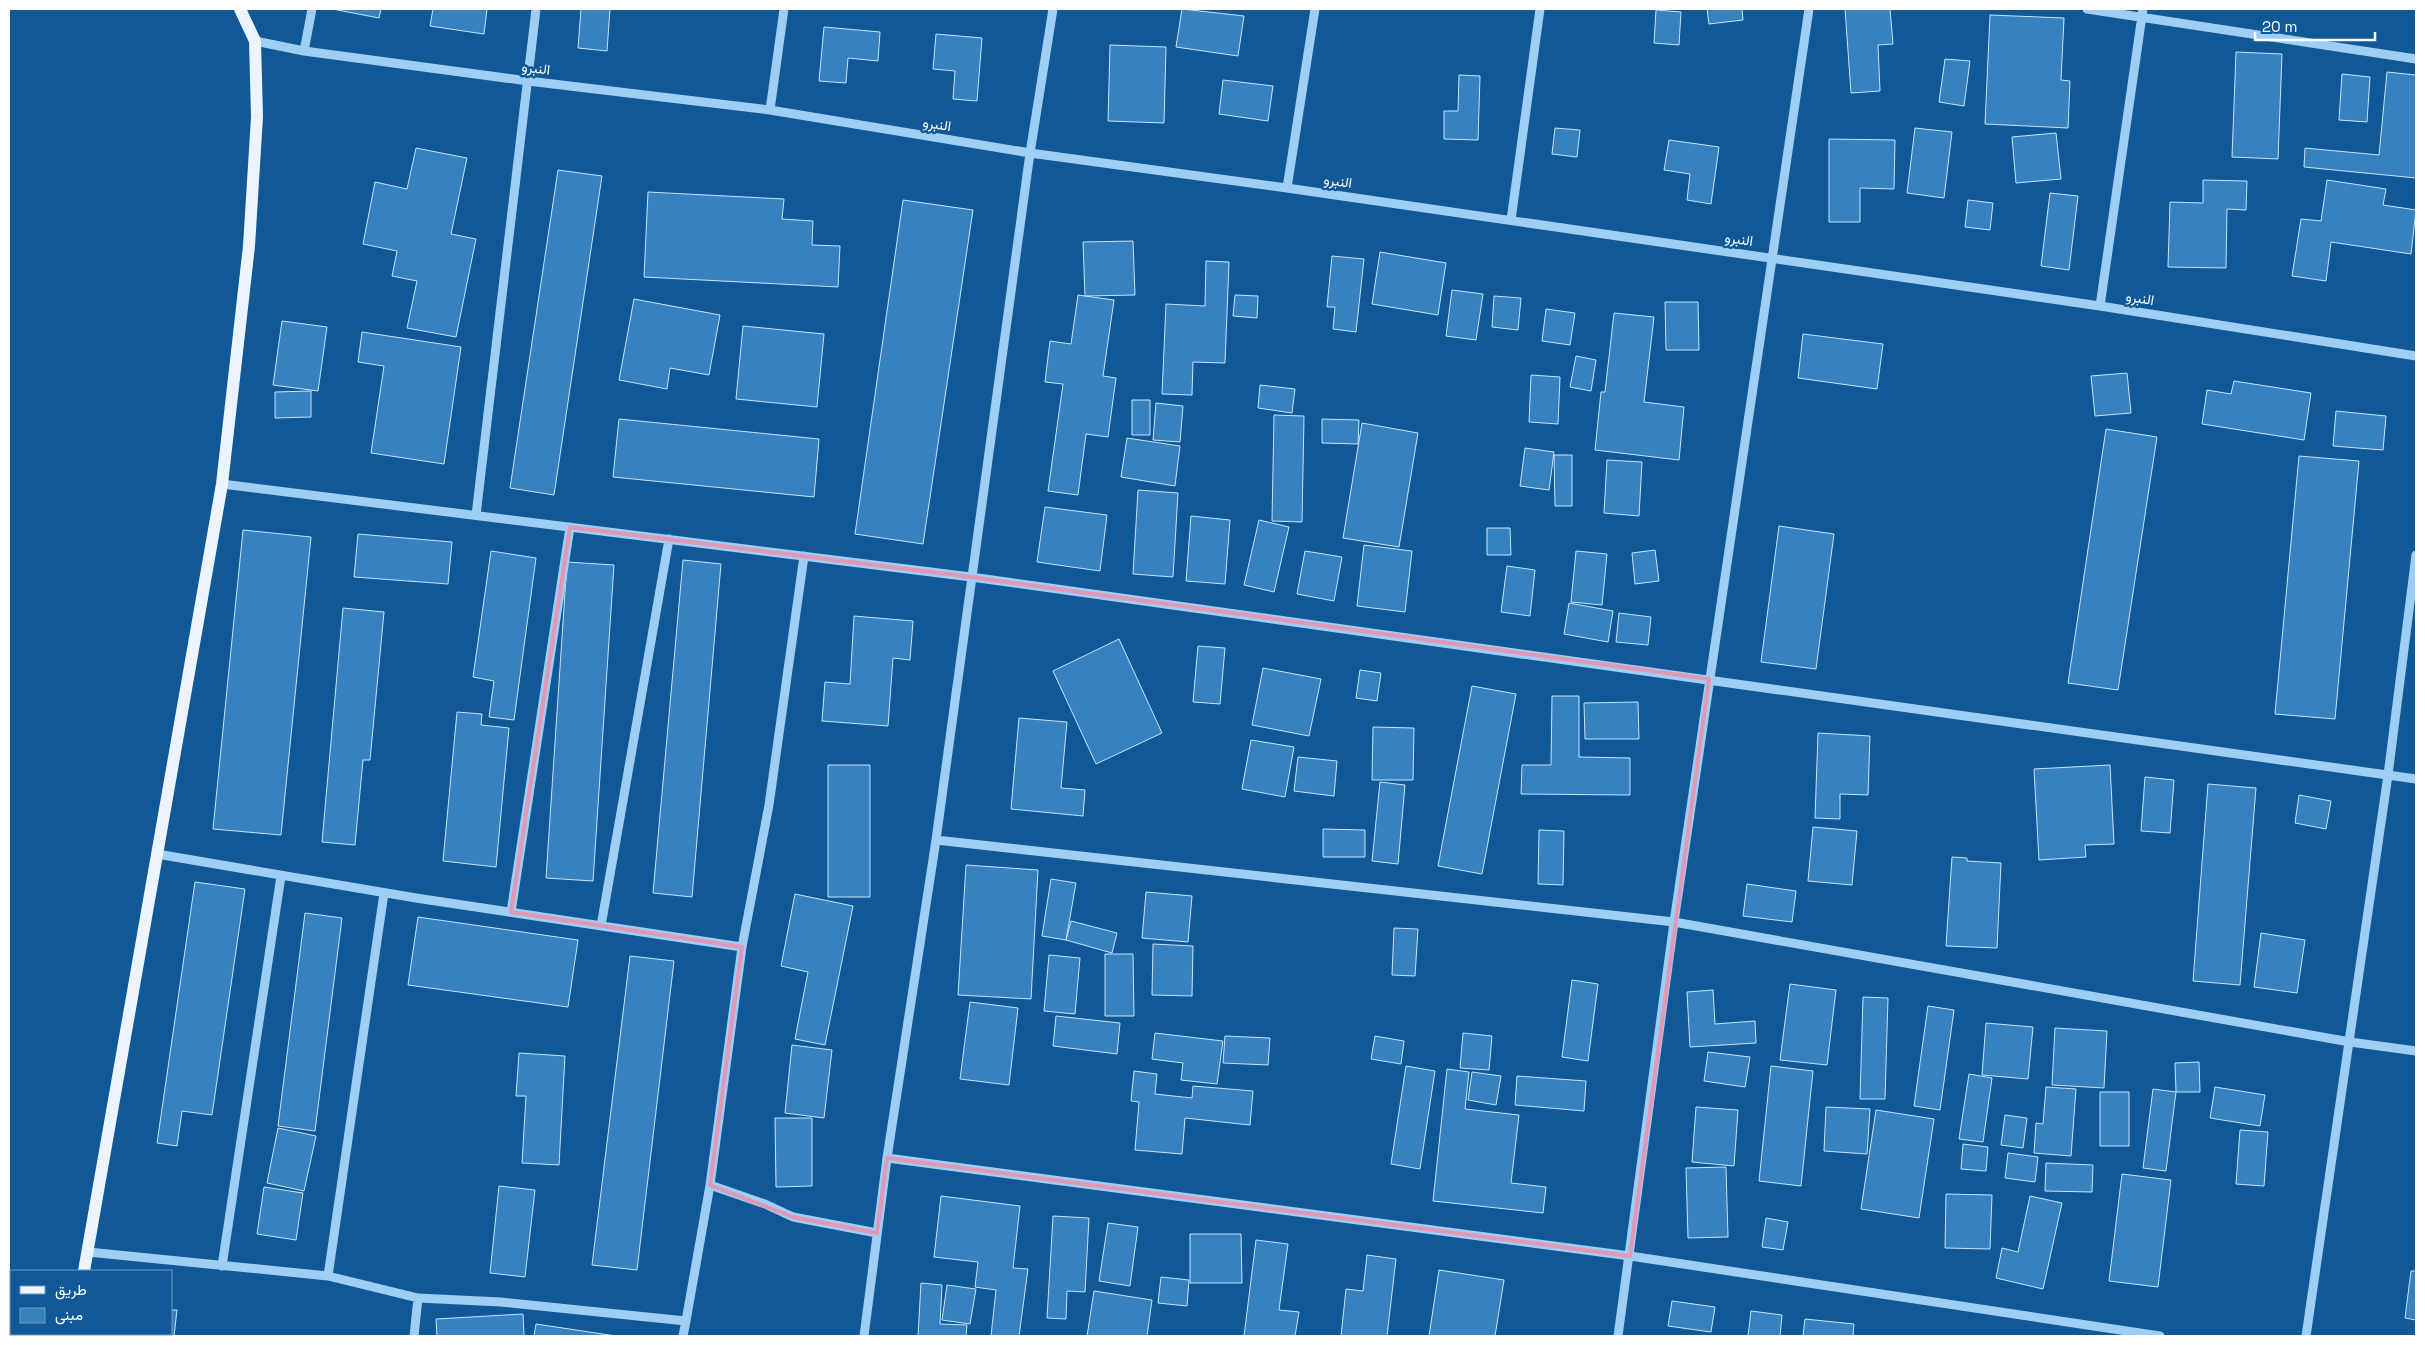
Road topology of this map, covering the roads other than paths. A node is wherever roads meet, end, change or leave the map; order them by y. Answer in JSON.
{"nodes":[{"id":1,"x":240,"y":9,"type":"edge"},
{"id":2,"x":312,"y":9,"type":"edge"},
{"id":3,"x":536,"y":9,"type":"edge"},
{"id":4,"x":784,"y":9,"type":"edge"},
{"id":5,"x":1053,"y":9,"type":"edge"},
{"id":6,"x":1315,"y":9,"type":"edge"},
{"id":7,"x":1540,"y":9,"type":"edge"},
{"id":8,"x":1809,"y":9,"type":"edge"},
{"id":9,"x":2087,"y":9,"type":"edge"},
{"id":10,"x":2142,"y":12,"type":"edge"},
{"id":11,"x":255,"y":40,"type":"junction"},
{"id":12,"x":304,"y":51,"type":"junction"},
{"id":13,"x":2416,"y":59,"type":"edge"},
{"id":14,"x":528,"y":81,"type":"junction"},
{"id":15,"x":770,"y":110,"type":"junction"},
{"id":16,"x":1030,"y":153,"type":"junction"},
{"id":17,"x":1287,"y":188,"type":"junction"},
{"id":18,"x":1511,"y":220,"type":"junction"},
{"id":19,"x":1771,"y":258,"type":"junction"},
{"id":20,"x":2100,"y":306,"type":"junction"},
{"id":21,"x":2416,"y":356,"type":"edge"},
{"id":22,"x":222,"y":484,"type":"junction"},
{"id":23,"x":476,"y":515,"type":"junction"},
{"id":24,"x":570,"y":527,"type":"junction"},
{"id":25,"x":668,"y":539,"type":"junction"},
{"id":26,"x":2416,"y":555,"type":"edge"},
{"id":27,"x":804,"y":556,"type":"junction"},
{"id":28,"x":971,"y":577,"type":"junction"},
{"id":29,"x":1710,"y":679,"type":"junction"},
{"id":30,"x":2388,"y":776,"type":"junction"},
{"id":31,"x":2416,"y":780,"type":"edge"},
{"id":32,"x":936,"y":840,"type":"junction"},
{"id":33,"x":157,"y":854,"type":"junction"},
{"id":34,"x":281,"y":876,"type":"junction"},
{"id":35,"x":384,"y":893,"type":"junction"},
{"id":36,"x":512,"y":912,"type":"junction"},
{"id":37,"x":1674,"y":922,"type":"junction"},
{"id":38,"x":601,"y":926,"type":"junction"},
{"id":39,"x":742,"y":947,"type":"junction"},
{"id":40,"x":2350,"y":1042,"type":"junction"},
{"id":41,"x":2416,"y":1051,"type":"edge"},
{"id":42,"x":887,"y":1158,"type":"junction"},
{"id":43,"x":710,"y":1185,"type":"junction"},
{"id":44,"x":877,"y":1233,"type":"junction"},
{"id":45,"x":88,"y":1252,"type":"junction"},
{"id":46,"x":1630,"y":1256,"type":"junction"},
{"id":47,"x":222,"y":1266,"type":"junction"},
{"id":48,"x":84,"y":1270,"type":"edge"},
{"id":49,"x":328,"y":1276,"type":"junction"},
{"id":50,"x":418,"y":1298,"type":"junction"},
{"id":51,"x":686,"y":1321,"type":"junction"},
{"id":52,"x":414,"y":1336,"type":"edge"},
{"id":53,"x":683,"y":1336,"type":"edge"},
{"id":54,"x":864,"y":1336,"type":"edge"},
{"id":55,"x":1618,"y":1336,"type":"edge"},
{"id":56,"x":2160,"y":1336,"type":"edge"},
{"id":57,"x":2306,"y":1336,"type":"edge"}],
"edges":[{"from":1,"to":11,"type":"main road"},
{"from":2,"to":12,"type":"street"},
{"from":3,"to":14,"type":"street"},
{"from":4,"to":15,"type":"street"},
{"from":5,"to":16,"type":"street"},
{"from":6,"to":17,"type":"street"},
{"from":7,"to":18,"type":"street"},
{"from":8,"to":19,"type":"street"},
{"from":9,"to":10,"type":"street"},
{"from":10,"to":13,"type":"street"},
{"from":10,"to":20,"type":"street"},
{"from":11,"to":12,"type":"street","name":"النبرو"},
{"from":11,"to":22,"type":"main road"},
{"from":12,"to":14,"type":"street","name":"النبرو"},
{"from":14,"to":15,"type":"street","name":"النبرو"},
{"from":14,"to":23,"type":"street"},
{"from":15,"to":16,"type":"street","name":"النبرو"},
{"from":16,"to":17,"type":"street","name":"النبرو"},
{"from":16,"to":28,"type":"street"},
{"from":17,"to":18,"type":"street","name":"النبرو"},
{"from":18,"to":19,"type":"street","name":"النبرو"},
{"from":19,"to":20,"type":"street","name":"النبرو"},
{"from":19,"to":29,"type":"street"},
{"from":20,"to":21,"type":"street","name":"النبرو"},
{"from":22,"to":23,"type":"street"},
{"from":22,"to":33,"type":"main road"},
{"from":23,"to":24,"type":"street"},
{"from":24,"to":25,"type":"street"},
{"from":24,"to":36,"type":"street"},
{"from":25,"to":27,"type":"street"},
{"from":25,"to":38,"type":"street"},
{"from":26,"to":30,"type":"street"},
{"from":27,"to":28,"type":"street"},
{"from":27,"to":39,"type":"street"},
{"from":28,"to":29,"type":"street"},
{"from":28,"to":32,"type":"street"},
{"from":29,"to":30,"type":"street"},
{"from":29,"to":37,"type":"street"},
{"from":30,"to":31,"type":"street"},
{"from":30,"to":40,"type":"street"},
{"from":32,"to":37,"type":"street"},
{"from":32,"to":42,"type":"street"},
{"from":33,"to":34,"type":"street"},
{"from":33,"to":45,"type":"main road"},
{"from":34,"to":35,"type":"street"},
{"from":34,"to":47,"type":"street"},
{"from":35,"to":36,"type":"street"},
{"from":35,"to":49,"type":"street"},
{"from":36,"to":38,"type":"street"},
{"from":37,"to":40,"type":"street"},
{"from":37,"to":46,"type":"street"},
{"from":38,"to":39,"type":"street"},
{"from":39,"to":43,"type":"street"},
{"from":40,"to":41,"type":"street"},
{"from":40,"to":57,"type":"street"},
{"from":42,"to":44,"type":"street"},
{"from":42,"to":46,"type":"street"},
{"from":43,"to":44,"type":"street"},
{"from":43,"to":51,"type":"street"},
{"from":44,"to":54,"type":"street"},
{"from":45,"to":47,"type":"street"},
{"from":45,"to":48,"type":"main road"},
{"from":46,"to":55,"type":"street"},
{"from":46,"to":56,"type":"street"},
{"from":47,"to":49,"type":"street"},
{"from":49,"to":50,"type":"street"},
{"from":50,"to":51,"type":"street"},
{"from":50,"to":52,"type":"street"},
{"from":51,"to":53,"type":"street"}]}
